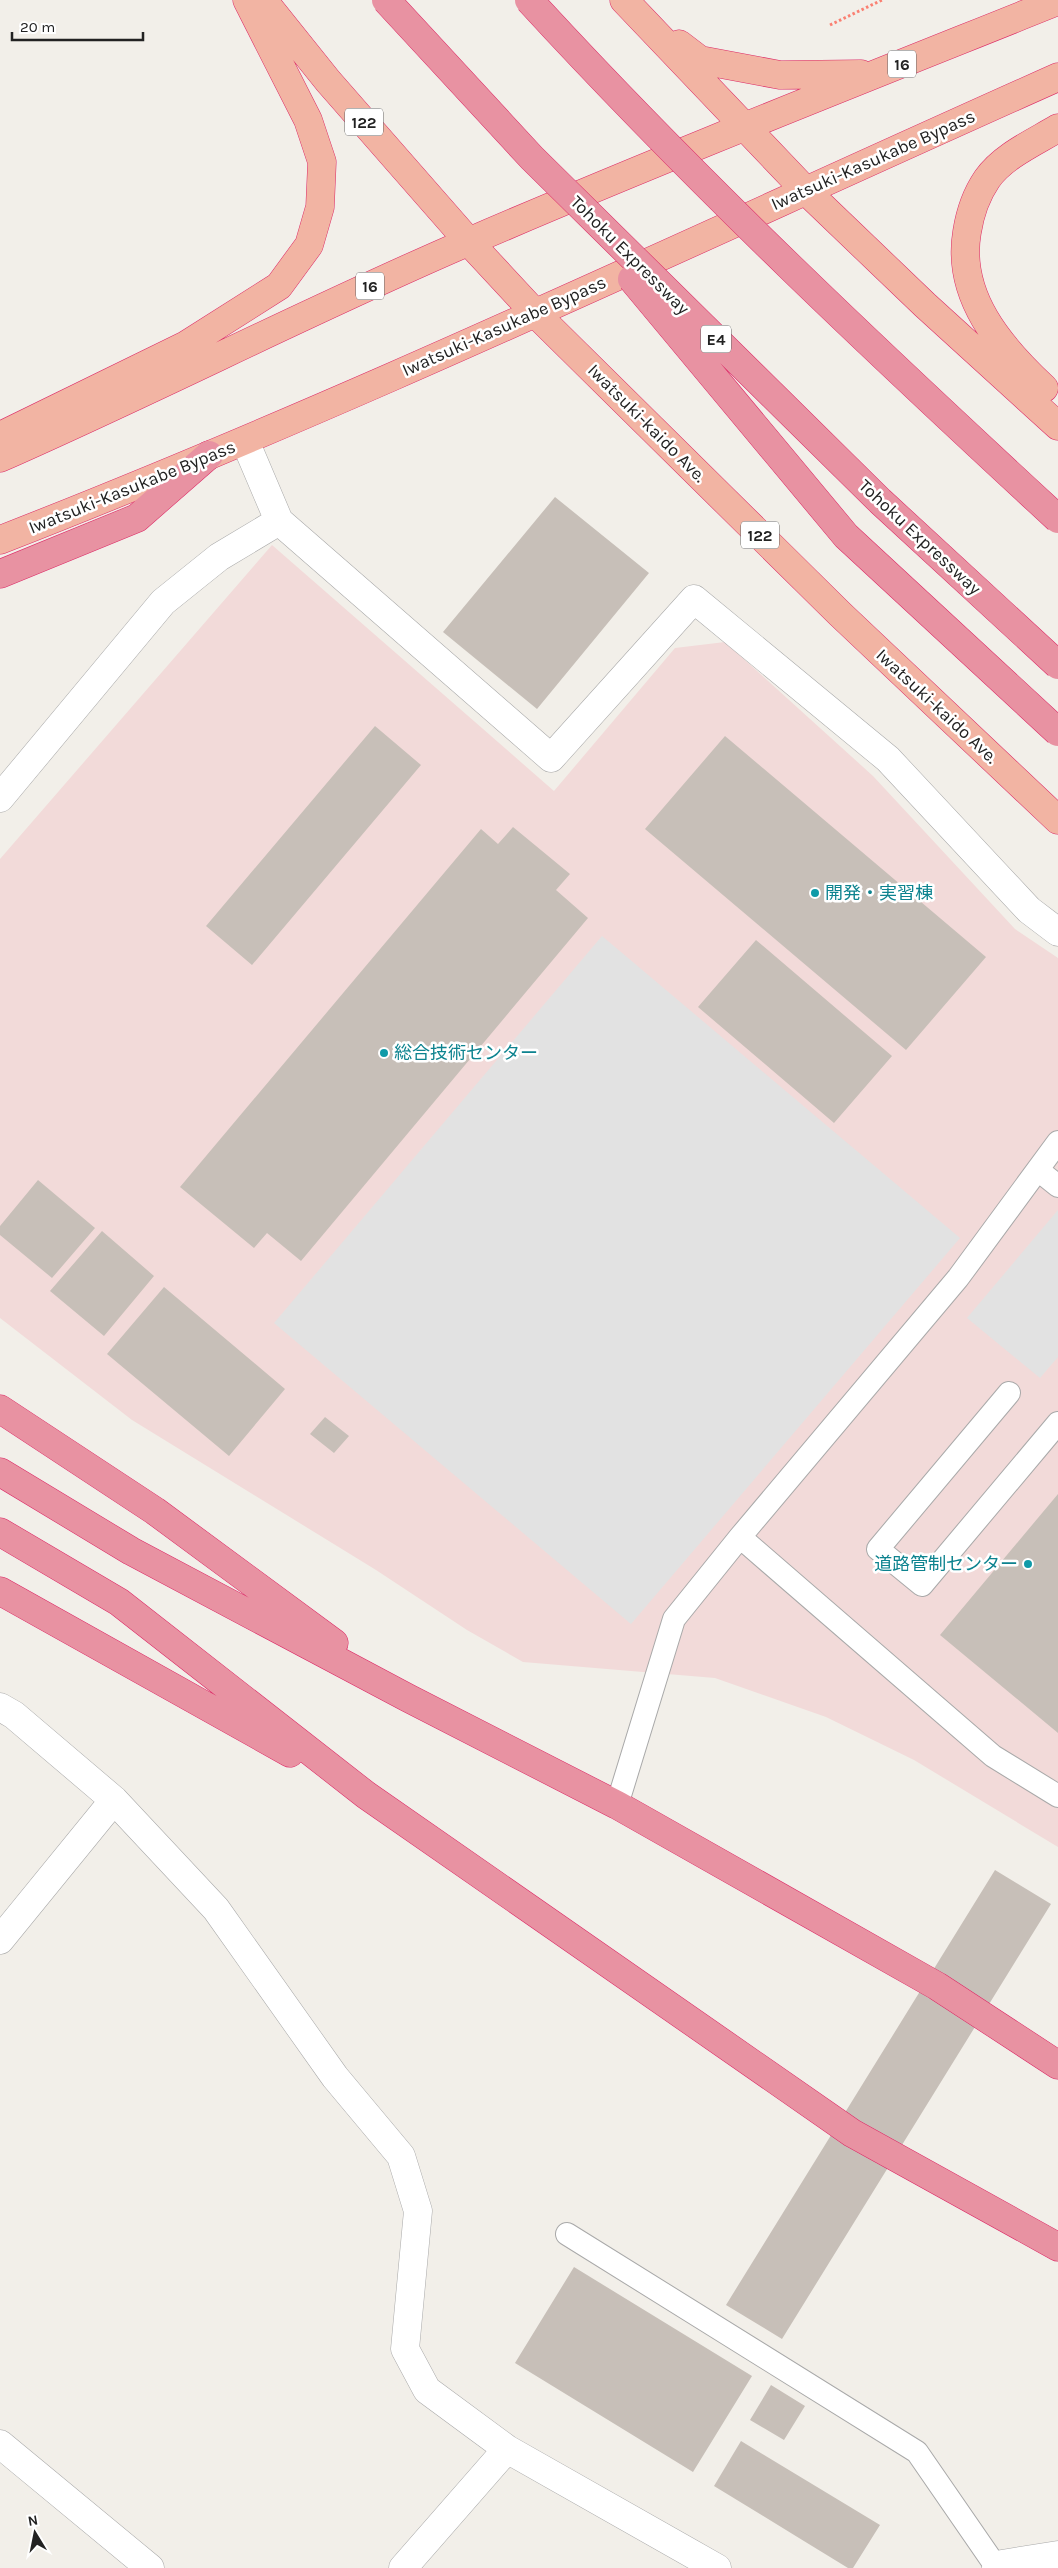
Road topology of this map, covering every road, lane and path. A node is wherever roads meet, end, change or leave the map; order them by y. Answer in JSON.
{"nodes":[{"id":1,"x":247,"y":0,"type":"edge"},
{"id":2,"x":262,"y":0,"type":"edge"},
{"id":3,"x":386,"y":0,"type":"edge"},
{"id":4,"x":529,"y":0,"type":"edge"},
{"id":5,"x":882,"y":0,"type":"edge"},
{"id":6,"x":1058,"y":1,"type":"edge"},
{"id":7,"x":626,"y":2,"type":"edge"},
{"id":8,"x":830,"y":25,"type":"dead end"},
{"id":9,"x":876,"y":74,"type":"junction"},
{"id":10,"x":1058,"y":77,"type":"edge"},
{"id":11,"x":745,"y":127,"type":"junction"},
{"id":12,"x":1058,"y":128,"type":"edge"},
{"id":13,"x":532,"y":158,"type":"junction"},
{"id":14,"x":804,"y":190,"type":"junction"},
{"id":15,"x":469,"y":242,"type":"junction"},
{"id":16,"x":536,"y":313,"type":"junction"},
{"id":17,"x":1058,"y":401,"type":"edge"},
{"id":18,"x":1058,"y":426,"type":"edge"},
{"id":19,"x":0,"y":436,"type":"edge"},
{"id":20,"x":245,"y":441,"type":"junction"},
{"id":21,"x":209,"y":455,"type":"junction"},
{"id":22,"x":0,"y":458,"type":"edge"},
{"id":23,"x":1058,"y":519,"type":"edge"},
{"id":24,"x":279,"y":521,"type":"junction"},
{"id":25,"x":0,"y":540,"type":"edge"},
{"id":26,"x":0,"y":574,"type":"edge"},
{"id":27,"x":1058,"y":665,"type":"edge"},
{"id":28,"x":1058,"y":732,"type":"edge"},
{"id":29,"x":0,"y":798,"type":"edge"},
{"id":30,"x":1058,"y":820,"type":"edge"},
{"id":31,"x":1058,"y":932,"type":"edge"},
{"id":32,"x":1058,"y":1142,"type":"edge"},
{"id":33,"x":1038,"y":1170,"type":"junction"},
{"id":34,"x":1058,"y":1186,"type":"edge"},
{"id":35,"x":1009,"y":1393,"type":"dead end"},
{"id":36,"x":0,"y":1409,"type":"edge"},
{"id":37,"x":1058,"y":1424,"type":"edge"},
{"id":38,"x":0,"y":1472,"type":"edge"},
{"id":39,"x":0,"y":1532,"type":"edge"},
{"id":40,"x":740,"y":1537,"type":"junction"},
{"id":41,"x":0,"y":1591,"type":"edge"},
{"id":42,"x":408,"y":1698,"type":"junction"},
{"id":43,"x":0,"y":1707,"type":"edge"},
{"id":44,"x":366,"y":1795,"type":"junction"},
{"id":45,"x":1058,"y":1796,"type":"edge"},
{"id":46,"x":114,"y":1800,"type":"junction"},
{"id":47,"x":618,"y":1804,"type":"junction"},
{"id":48,"x":0,"y":1940,"type":"edge"},
{"id":49,"x":1058,"y":2065,"type":"edge"},
{"id":50,"x":566,"y":2234,"type":"dead end"},
{"id":51,"x":1058,"y":2247,"type":"edge"},
{"id":52,"x":0,"y":2444,"type":"edge"},
{"id":53,"x":507,"y":2449,"type":"junction"},
{"id":54,"x":1058,"y":2555,"type":"edge"},
{"id":55,"x":150,"y":2568,"type":"edge"},
{"id":56,"x":402,"y":2568,"type":"edge"},
{"id":57,"x":717,"y":2568,"type":"edge"},
{"id":58,"x":997,"y":2568,"type":"edge"}],
"edges":[{"from":1,"to":19,"type":"highway"},
{"from":2,"to":15,"type":"highway","name":"Iwatsuki-kaido Ave.","number":"122"},
{"from":3,"to":13,"type":"highway","name":"Tohoku Expressway","number":"E4","bridge":true},
{"from":4,"to":23,"type":"highway","bridge":true},
{"from":5,"to":8,"type":"path"},
{"from":6,"to":9,"type":"highway","number":"16"},
{"from":7,"to":9,"type":"highway"},
{"from":7,"to":11,"type":"highway"},
{"from":9,"to":11,"type":"highway","number":"16"},
{"from":10,"to":14,"type":"highway","name":"Iwatsuki-Kasukabe Bypass"},
{"from":11,"to":14,"type":"highway"},
{"from":11,"to":15,"type":"highway","number":"16"},
{"from":12,"to":17,"type":"highway"},
{"from":13,"to":27,"type":"highway","name":"Tohoku Expressway","number":"E4","bridge":true},
{"from":13,"to":28,"type":"highway","bridge":true},
{"from":14,"to":16,"type":"highway","name":"Iwatsuki-Kasukabe Bypass"},
{"from":14,"to":18,"type":"highway"},
{"from":15,"to":16,"type":"highway","name":"Iwatsuki-kaido Ave.","number":"122"},
{"from":15,"to":22,"type":"highway","number":"16"},
{"from":16,"to":20,"type":"highway","name":"Iwatsuki-Kasukabe Bypass"},
{"from":16,"to":30,"type":"highway","name":"Iwatsuki-kaido Ave.","number":"122"},
{"from":20,"to":21,"type":"highway","name":"Iwatsuki-Kasukabe Bypass"},
{"from":20,"to":24,"type":"street"},
{"from":21,"to":25,"type":"highway","name":"Iwatsuki-Kasukabe Bypass"},
{"from":21,"to":26,"type":"highway"},
{"from":24,"to":29,"type":"street"},
{"from":24,"to":31,"type":"street"},
{"from":32,"to":33,"type":"lane"},
{"from":33,"to":34,"type":"lane"},
{"from":33,"to":40,"type":"lane"},
{"from":35,"to":37,"type":"lane"},
{"from":36,"to":42,"type":"highway"},
{"from":38,"to":42,"type":"highway"},
{"from":39,"to":44,"type":"highway"},
{"from":40,"to":45,"type":"lane"},
{"from":40,"to":47,"type":"lane"},
{"from":41,"to":44,"type":"highway"},
{"from":42,"to":47,"type":"highway"},
{"from":43,"to":46,"type":"street"},
{"from":44,"to":51,"type":"highway"},
{"from":46,"to":48,"type":"street"},
{"from":46,"to":53,"type":"street"},
{"from":47,"to":49,"type":"highway"},
{"from":50,"to":58,"type":"lane"},
{"from":52,"to":55,"type":"street"},
{"from":53,"to":56,"type":"street"},
{"from":53,"to":57,"type":"street"},
{"from":54,"to":58,"type":"street"}]}
